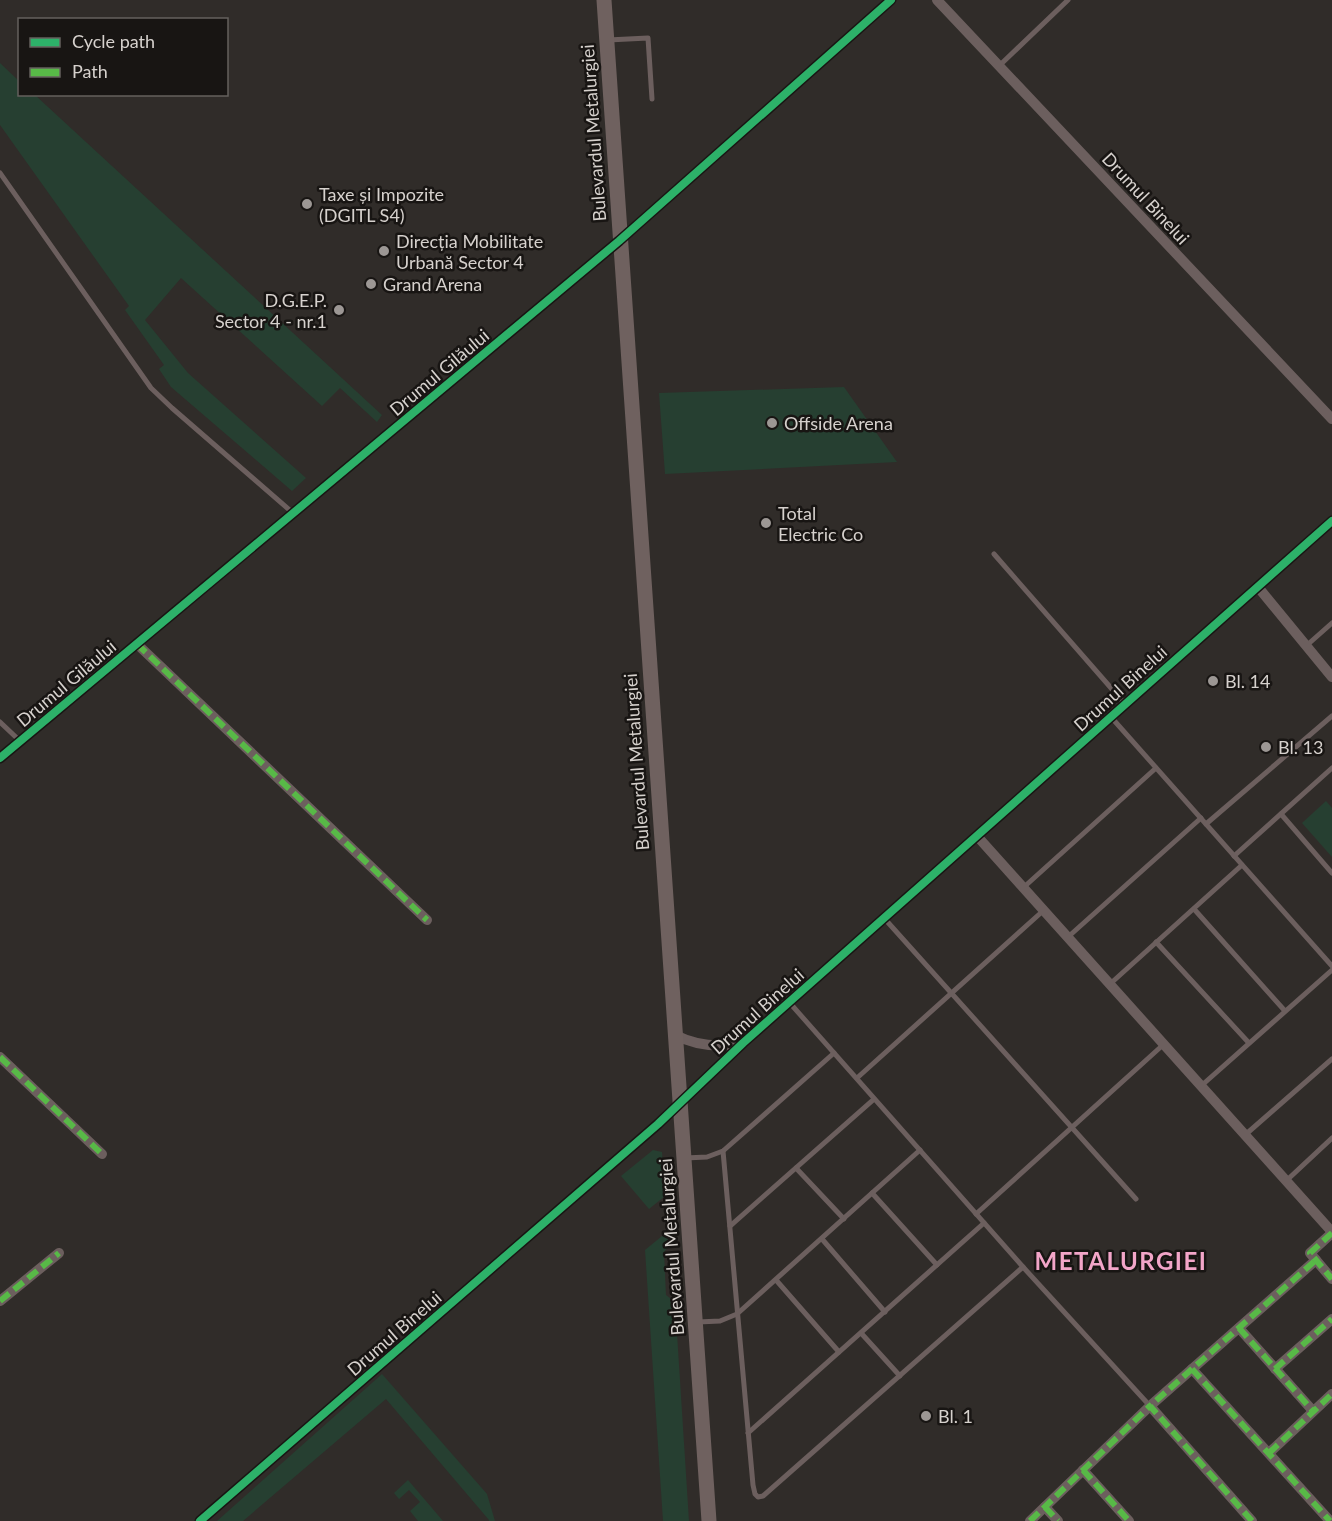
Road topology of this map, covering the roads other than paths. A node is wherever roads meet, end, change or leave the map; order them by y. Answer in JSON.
{"nodes":[{"id":1,"x":604,"y":0,"type":"edge"},
{"id":2,"x":891,"y":0,"type":"edge"},
{"id":3,"x":936,"y":0,"type":"edge"},
{"id":4,"x":1068,"y":0,"type":"edge"},
{"id":5,"x":606,"y":40,"type":"junction"},
{"id":6,"x":999,"y":66,"type":"junction"},
{"id":7,"x":652,"y":99,"type":"dead end"},
{"id":8,"x":0,"y":173,"type":"edge"},
{"id":9,"x":619,"y":241,"type":"junction"},
{"id":10,"x":1332,"y":419,"type":"edge"},
{"id":11,"x":294,"y":513,"type":"junction"},
{"id":12,"x":1332,"y":521,"type":"edge"},
{"id":13,"x":994,"y":554,"type":"dead end"},
{"id":14,"x":1258,"y":586,"type":"junction"},
{"id":15,"x":1332,"y":623,"type":"edge"},
{"id":16,"x":137,"y":644,"type":"junction"},
{"id":17,"x":1306,"y":645,"type":"junction"},
{"id":18,"x":1332,"y":677,"type":"edge"},
{"id":19,"x":1125,"y":704,"type":"junction"},
{"id":20,"x":1332,"y":716,"type":"edge"},
{"id":21,"x":1111,"y":717,"type":"junction"},
{"id":22,"x":0,"y":722,"type":"edge"},
{"id":23,"x":20,"y":741,"type":"junction"},
{"id":24,"x":0,"y":758,"type":"edge"},
{"id":25,"x":1156,"y":768,"type":"junction"},
{"id":26,"x":1331,"y":773,"type":"edge"},
{"id":27,"x":1281,"y":814,"type":"junction"},
{"id":28,"x":1201,"y":818,"type":"junction"},
{"id":29,"x":1206,"y":824,"type":"junction"},
{"id":30,"x":977,"y":836,"type":"junction"},
{"id":31,"x":1234,"y":856,"type":"junction"},
{"id":32,"x":1242,"y":865,"type":"junction"},
{"id":33,"x":1332,"y":873,"type":"edge"},
{"id":34,"x":1023,"y":887,"type":"junction"},
{"id":35,"x":1194,"y":909,"type":"junction"},
{"id":36,"x":1044,"y":910,"type":"junction"},
{"id":37,"x":884,"y":918,"type":"junction"},
{"id":38,"x":427,"y":920,"type":"dead end"},
{"id":39,"x":1068,"y":937,"type":"junction"},
{"id":40,"x":1156,"y":942,"type":"junction"},
{"id":41,"x":1332,"y":966,"type":"edge"},
{"id":42,"x":1332,"y":970,"type":"edge"},
{"id":43,"x":1110,"y":984,"type":"junction"},
{"id":44,"x":952,"y":993,"type":"junction"},
{"id":45,"x":789,"y":1002,"type":"junction"},
{"id":46,"x":1286,"y":1011,"type":"junction"},
{"id":47,"x":675,"y":1035,"type":"junction"},
{"id":48,"x":742,"y":1043,"type":"junction"},
{"id":49,"x":1249,"y":1043,"type":"junction"},
{"id":50,"x":1164,"y":1044,"type":"junction"},
{"id":51,"x":834,"y":1053,"type":"junction"},
{"id":52,"x":0,"y":1057,"type":"edge"},
{"id":53,"x":1332,"y":1059,"type":"edge"},
{"id":54,"x":856,"y":1078,"type":"junction"},
{"id":55,"x":1201,"y":1086,"type":"junction"},
{"id":56,"x":874,"y":1099,"type":"junction"},
{"id":57,"x":680,"y":1104,"type":"junction"},
{"id":58,"x":1072,"y":1128,"type":"junction"},
{"id":59,"x":1245,"y":1135,"type":"junction"},
{"id":60,"x":1332,"y":1138,"type":"edge"},
{"id":61,"x":920,"y":1150,"type":"junction"},
{"id":62,"x":723,"y":1151,"type":"junction"},
{"id":63,"x":102,"y":1154,"type":"dead end"},
{"id":64,"x":684,"y":1158,"type":"junction"},
{"id":65,"x":796,"y":1168,"type":"junction"},
{"id":66,"x":1286,"y":1180,"type":"junction"},
{"id":67,"x":872,"y":1193,"type":"junction"},
{"id":68,"x":1136,"y":1199,"type":"dead end"},
{"id":69,"x":976,"y":1214,"type":"junction"},
{"id":70,"x":844,"y":1219,"type":"junction"},
{"id":71,"x":984,"y":1223,"type":"junction"},
{"id":72,"x":730,"y":1226,"type":"junction"},
{"id":73,"x":1332,"y":1233,"type":"edge"},
{"id":74,"x":822,"y":1239,"type":"junction"},
{"id":75,"x":59,"y":1253,"type":"dead end"},
{"id":76,"x":1316,"y":1260,"type":"junction"},
{"id":77,"x":937,"y":1265,"type":"junction"},
{"id":78,"x":1023,"y":1267,"type":"junction"},
{"id":79,"x":1332,"y":1279,"type":"edge"},
{"id":80,"x":776,"y":1280,"type":"junction"},
{"id":81,"x":0,"y":1301,"type":"edge"},
{"id":82,"x":885,"y":1312,"type":"junction"},
{"id":83,"x":737,"y":1314,"type":"junction"},
{"id":84,"x":1332,"y":1319,"type":"edge"},
{"id":85,"x":696,"y":1323,"type":"junction"},
{"id":86,"x":1239,"y":1328,"type":"junction"},
{"id":87,"x":861,"y":1333,"type":"junction"},
{"id":88,"x":839,"y":1352,"type":"junction"},
{"id":89,"x":1192,"y":1369,"type":"junction"},
{"id":90,"x":1275,"y":1369,"type":"junction"},
{"id":91,"x":900,"y":1376,"type":"junction"},
{"id":92,"x":1332,"y":1394,"type":"edge"},
{"id":93,"x":1150,"y":1406,"type":"junction"},
{"id":94,"x":1313,"y":1411,"type":"junction"},
{"id":95,"x":748,"y":1433,"type":"junction"},
{"id":96,"x":1269,"y":1453,"type":"junction"},
{"id":97,"x":1083,"y":1470,"type":"junction"},
{"id":98,"x":1046,"y":1507,"type":"junction"},
{"id":99,"x":200,"y":1521,"type":"edge"},
{"id":100,"x":709,"y":1521,"type":"edge"},
{"id":101,"x":1030,"y":1521,"type":"edge"},
{"id":102,"x":1058,"y":1521,"type":"edge"},
{"id":103,"x":1129,"y":1521,"type":"edge"},
{"id":104,"x":1252,"y":1521,"type":"edge"},
{"id":105,"x":1330,"y":1521,"type":"edge"}],
"edges":[{"from":1,"to":5,"type":"main road","name":"Bulevardul Metalurgiei"},
{"from":2,"to":9,"type":"street","name":"Drumul Gilăului"},
{"from":3,"to":6,"type":"street","name":"Drumul Binelui"},
{"from":4,"to":6,"type":"lane"},
{"from":5,"to":7,"type":"lane"},
{"from":5,"to":9,"type":"main road","name":"Bulevardul Metalurgiei"},
{"from":6,"to":10,"type":"street","name":"Drumul Binelui"},
{"from":8,"to":11,"type":"lane"},
{"from":9,"to":11,"type":"street","name":"Drumul Gilăului"},
{"from":9,"to":47,"type":"main road","name":"Bulevardul Metalurgiei"},
{"from":11,"to":16,"type":"street","name":"Drumul Gilăului"},
{"from":12,"to":14,"type":"street","name":"Drumul Binelui"},
{"from":13,"to":19,"type":"lane"},
{"from":14,"to":17,"type":"street"},
{"from":14,"to":19,"type":"street","name":"Drumul Binelui"},
{"from":15,"to":17,"type":"lane"},
{"from":16,"to":23,"type":"street","name":"Drumul Gilăului"},
{"from":16,"to":38,"type":"street","name":"Drumul Gilăului"},
{"from":17,"to":18,"type":"street"},
{"from":19,"to":21,"type":"street","name":"Drumul Binelui"},
{"from":20,"to":29,"type":"lane"},
{"from":21,"to":25,"type":"lane"},
{"from":21,"to":30,"type":"street","name":"Drumul Binelui"},
{"from":22,"to":23,"type":"lane"},
{"from":23,"to":24,"type":"street","name":"Drumul Gilăului"},
{"from":25,"to":28,"type":"lane"},
{"from":25,"to":34,"type":"lane"},
{"from":26,"to":27,"type":"lane"},
{"from":27,"to":31,"type":"lane"},
{"from":27,"to":33,"type":"lane"},
{"from":28,"to":29,"type":"lane"},
{"from":28,"to":39,"type":"lane"},
{"from":29,"to":31,"type":"lane"},
{"from":30,"to":34,"type":"street"},
{"from":30,"to":37,"type":"street","name":"Drumul Binelui"},
{"from":31,"to":32,"type":"lane"},
{"from":32,"to":35,"type":"lane"},
{"from":32,"to":41,"type":"lane"},
{"from":34,"to":36,"type":"street"},
{"from":35,"to":40,"type":"lane"},
{"from":35,"to":46,"type":"lane"},
{"from":36,"to":39,"type":"street"},
{"from":36,"to":44,"type":"lane"},
{"from":37,"to":44,"type":"lane"},
{"from":37,"to":45,"type":"street","name":"Drumul Binelui"},
{"from":39,"to":43,"type":"street"},
{"from":40,"to":43,"type":"lane"},
{"from":40,"to":49,"type":"lane"},
{"from":42,"to":46,"type":"lane"},
{"from":43,"to":50,"type":"street"},
{"from":44,"to":54,"type":"lane"},
{"from":44,"to":58,"type":"lane"},
{"from":45,"to":48,"type":"street","name":"Drumul Binelui"},
{"from":45,"to":51,"type":"lane"},
{"from":46,"to":49,"type":"lane"},
{"from":47,"to":48,"type":"street"},
{"from":47,"to":57,"type":"main road","name":"Bulevardul Metalurgiei"},
{"from":48,"to":57,"type":"street","name":"Drumul Binelui"},
{"from":49,"to":55,"type":"lane"},
{"from":50,"to":55,"type":"street"},
{"from":50,"to":58,"type":"lane"},
{"from":51,"to":54,"type":"lane"},
{"from":51,"to":62,"type":"lane"},
{"from":52,"to":63,"type":"street"},
{"from":53,"to":59,"type":"lane"},
{"from":54,"to":56,"type":"lane"},
{"from":55,"to":59,"type":"street"},
{"from":56,"to":61,"type":"lane"},
{"from":56,"to":65,"type":"lane"},
{"from":57,"to":64,"type":"main road","name":"Bulevardul Metalurgiei"},
{"from":57,"to":99,"type":"street","name":"Drumul Binelui"},
{"from":58,"to":68,"type":"lane"},
{"from":58,"to":69,"type":"lane"},
{"from":59,"to":66,"type":"street"},
{"from":60,"to":66,"type":"lane"},
{"from":61,"to":67,"type":"lane"},
{"from":61,"to":69,"type":"lane"},
{"from":62,"to":64,"type":"lane"},
{"from":62,"to":72,"type":"lane"},
{"from":64,"to":85,"type":"main road","name":"Bulevardul Metalurgiei"},
{"from":65,"to":70,"type":"lane"},
{"from":65,"to":72,"type":"lane"},
{"from":66,"to":73,"type":"street"},
{"from":67,"to":70,"type":"lane"},
{"from":67,"to":77,"type":"lane"},
{"from":69,"to":71,"type":"lane"},
{"from":70,"to":74,"type":"lane"},
{"from":71,"to":77,"type":"lane"},
{"from":71,"to":78,"type":"lane"},
{"from":72,"to":83,"type":"lane"},
{"from":73,"to":76,"type":"street"},
{"from":74,"to":80,"type":"lane"},
{"from":74,"to":82,"type":"lane"},
{"from":75,"to":81,"type":"street"},
{"from":76,"to":79,"type":"street"},
{"from":76,"to":86,"type":"street"},
{"from":77,"to":82,"type":"lane"},
{"from":78,"to":91,"type":"lane"},
{"from":78,"to":93,"type":"lane"},
{"from":80,"to":83,"type":"lane"},
{"from":80,"to":88,"type":"lane"},
{"from":82,"to":87,"type":"lane"},
{"from":83,"to":85,"type":"lane"},
{"from":83,"to":95,"type":"lane"},
{"from":84,"to":90,"type":"street"},
{"from":85,"to":100,"type":"main road","name":"Bulevardul Metalurgiei"},
{"from":86,"to":89,"type":"street"},
{"from":86,"to":90,"type":"street"},
{"from":87,"to":88,"type":"lane"},
{"from":87,"to":91,"type":"lane"},
{"from":88,"to":95,"type":"lane"},
{"from":89,"to":93,"type":"street"},
{"from":89,"to":96,"type":"street"},
{"from":90,"to":94,"type":"street"},
{"from":91,"to":95,"type":"lane"},
{"from":92,"to":94,"type":"street"},
{"from":93,"to":97,"type":"street"},
{"from":93,"to":104,"type":"street"},
{"from":94,"to":96,"type":"street"},
{"from":96,"to":105,"type":"street"},
{"from":97,"to":98,"type":"street"},
{"from":97,"to":103,"type":"street"},
{"from":98,"to":101,"type":"street"},
{"from":98,"to":102,"type":"street"}]}
